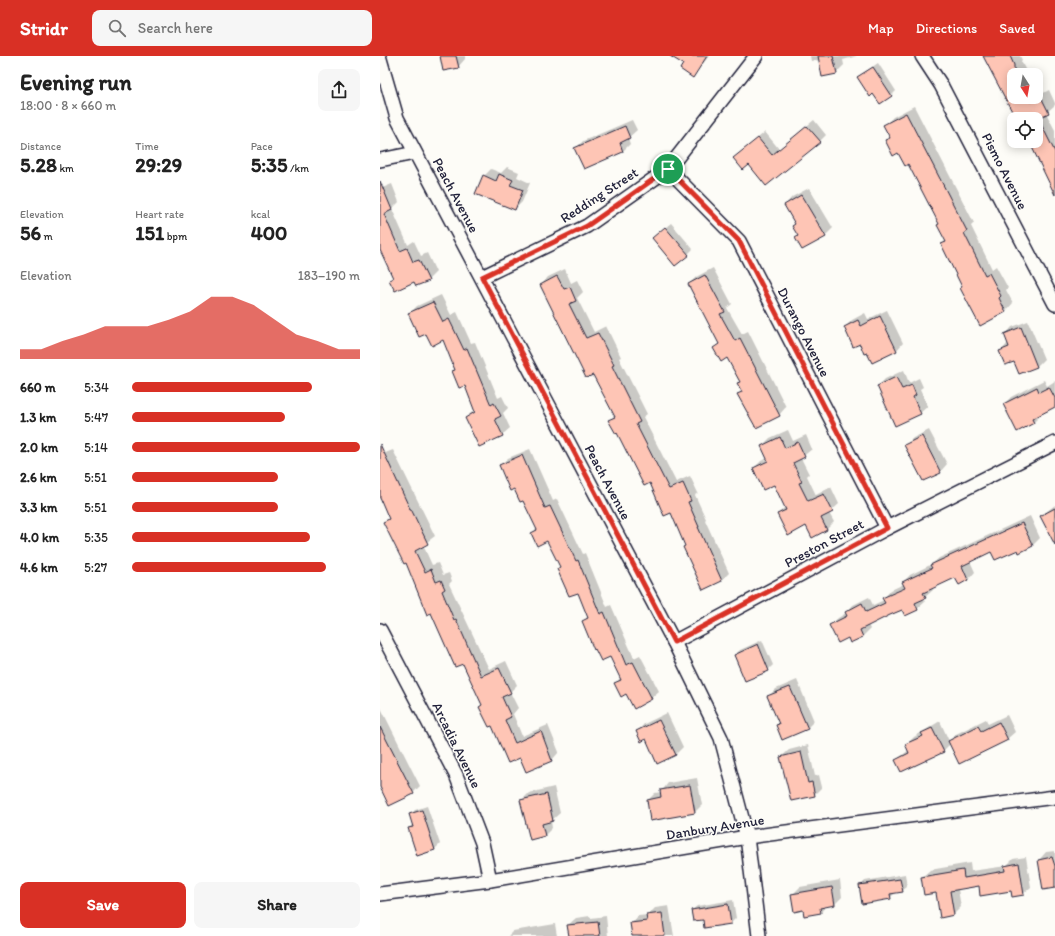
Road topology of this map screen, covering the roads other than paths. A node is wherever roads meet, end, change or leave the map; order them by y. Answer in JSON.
{"nodes":[{"id":1,"x":756,"y":56,"type":"edge"},
{"id":2,"x":922,"y":56,"type":"edge"},
{"id":3,"x":380,"y":59,"type":"edge"},
{"id":4,"x":415,"y":153,"type":"junction"},
{"id":5,"x":380,"y":160,"type":"edge"},
{"id":6,"x":668,"y":169,"type":"junction"},
{"id":7,"x":482,"y":277,"type":"junction"},
{"id":8,"x":1055,"y":304,"type":"edge"},
{"id":9,"x":1055,"y":443,"type":"edge"},
{"id":10,"x":887,"y":528,"type":"junction"},
{"id":11,"x":380,"y":630,"type":"edge"},
{"id":12,"x":674,"y":642,"type":"junction"},
{"id":13,"x":1055,"y":797,"type":"edge"},
{"id":14,"x":747,"y":837,"type":"junction"},
{"id":15,"x":490,"y":880,"type":"junction"},
{"id":16,"x":380,"y":894,"type":"edge"},
{"id":17,"x":759,"y":936,"type":"edge"}],
"edges":[{"from":1,"to":6,"type":"street","name":"Redding Street"},
{"from":2,"to":8,"type":"street","name":"Pismo Avenue"},
{"from":3,"to":4,"type":"street","name":"Peach Avenue"},
{"from":4,"to":5,"type":"street"},
{"from":4,"to":7,"type":"street","name":"Peach Avenue"},
{"from":6,"to":7,"type":"street","name":"Redding Street"},
{"from":6,"to":10,"type":"street","name":"Durango Avenue"},
{"from":7,"to":12,"type":"street","name":"Peach Avenue"},
{"from":9,"to":10,"type":"street","name":"Preston Street"},
{"from":10,"to":12,"type":"street","name":"Preston Street"},
{"from":11,"to":15,"type":"street","name":"Arcadia Avenue"},
{"from":12,"to":14,"type":"street","name":"Peach Avenue"},
{"from":13,"to":14,"type":"street","name":"Danbury Avenue"},
{"from":14,"to":15,"type":"street","name":"Danbury Avenue"},
{"from":14,"to":17,"type":"street","name":"Peach Avenue"},
{"from":15,"to":16,"type":"street","name":"Danbury Avenue"}]}
